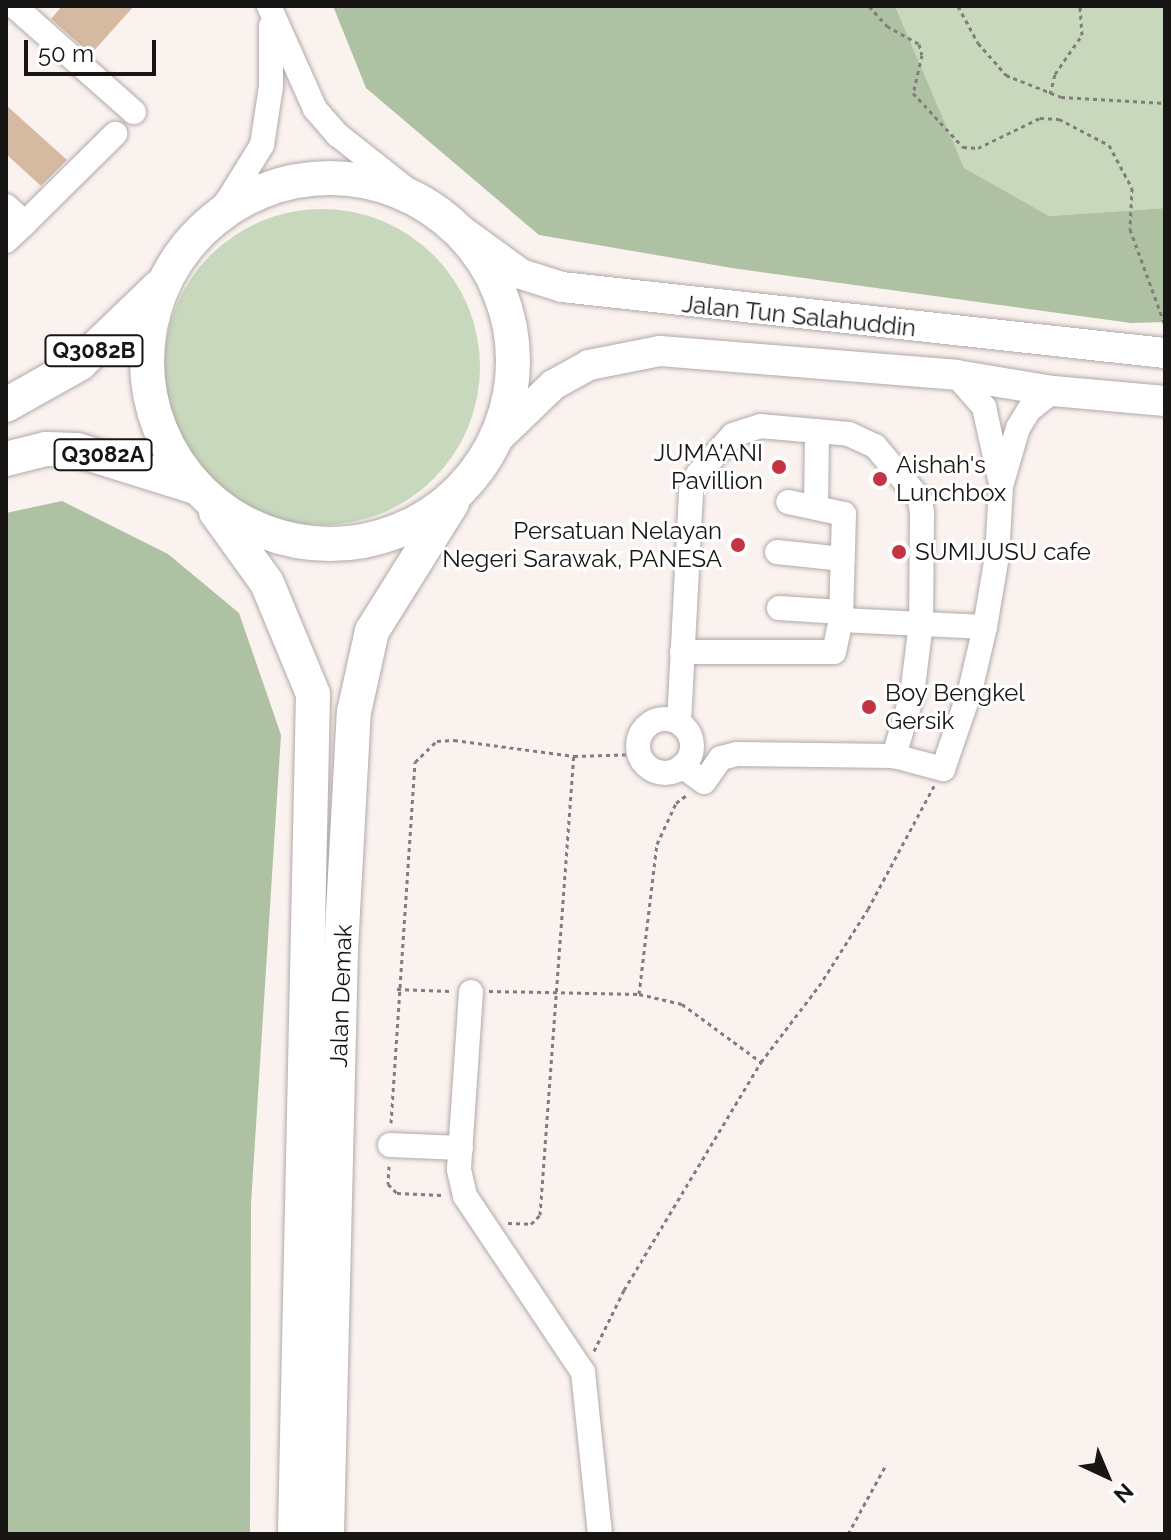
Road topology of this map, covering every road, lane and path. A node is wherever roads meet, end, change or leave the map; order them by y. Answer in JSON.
{"nodes":[{"id":1,"x":14,"y":6,"type":"edge"},
{"id":2,"x":869,"y":6,"type":"edge"},
{"id":3,"x":958,"y":6,"type":"edge"},
{"id":4,"x":1080,"y":6,"type":"edge"},
{"id":5,"x":270,"y":9,"type":"edge"},
{"id":6,"x":41,"y":14,"type":"edge"},
{"id":7,"x":1050,"y":94,"type":"junction"},
{"id":8,"x":1165,"y":103,"type":"edge"},
{"id":9,"x":134,"y":112,"type":"dead end"},
{"id":10,"x":115,"y":134,"type":"dead end"},
{"id":11,"x":6,"y":206,"type":"edge"},
{"id":12,"x":440,"y":215,"type":"junction"},
{"id":13,"x":25,"y":223,"type":"junction"},
{"id":14,"x":6,"y":241,"type":"edge"},
{"id":15,"x":193,"y":241,"type":"junction"},
{"id":16,"x":167,"y":278,"type":"junction"},
{"id":17,"x":1165,"y":325,"type":"edge"},
{"id":18,"x":1165,"y":353,"type":"edge"},
{"id":19,"x":956,"y":375,"type":"junction"},
{"id":20,"x":1053,"y":391,"type":"junction"},
{"id":21,"x":1165,"y":401,"type":"edge"},
{"id":22,"x":6,"y":405,"type":"edge"},
{"id":23,"x":817,"y":431,"type":"junction"},
{"id":24,"x":492,"y":444,"type":"junction"},
{"id":25,"x":6,"y":459,"type":"edge"},
{"id":26,"x":463,"y":486,"type":"junction"},
{"id":27,"x":1001,"y":486,"type":"junction"},
{"id":28,"x":200,"y":492,"type":"junction"},
{"id":29,"x":788,"y":502,"type":"dead end"},
{"id":30,"x":816,"y":507,"type":"junction"},
{"id":31,"x":777,"y":552,"type":"dead end"},
{"id":32,"x":843,"y":559,"type":"junction"},
{"id":33,"x":779,"y":608,"type":"dead end"},
{"id":34,"x":841,"y":616,"type":"junction"},
{"id":35,"x":921,"y":623,"type":"junction"},
{"id":36,"x":985,"y":627,"type":"junction"},
{"id":37,"x":682,"y":652,"type":"junction"},
{"id":38,"x":679,"y":722,"type":"junction"},
{"id":39,"x":640,"y":754,"type":"junction"},
{"id":40,"x":574,"y":756,"type":"junction"},
{"id":41,"x":894,"y":756,"type":"junction"},
{"id":42,"x":682,"y":766,"type":"junction"},
{"id":43,"x":943,"y":769,"type":"junction"},
{"id":44,"x":704,"y":782,"type":"junction"},
{"id":45,"x":397,"y":989,"type":"junction"},
{"id":46,"x":561,"y":989,"type":"junction"},
{"id":47,"x":471,"y":992,"type":"junction"},
{"id":48,"x":639,"y":994,"type":"junction"},
{"id":49,"x":761,"y":1062,"type":"junction"},
{"id":50,"x":390,"y":1145,"type":"junction"},
{"id":51,"x":461,"y":1148,"type":"junction"},
{"id":52,"x":465,"y":1196,"type":"junction"},
{"id":53,"x":485,"y":1222,"type":"junction"},
{"id":54,"x":583,"y":1372,"type":"junction"},
{"id":55,"x":886,"y":1465,"type":"dead end"},
{"id":56,"x":295,"y":1534,"type":"edge"},
{"id":57,"x":327,"y":1534,"type":"edge"},
{"id":58,"x":600,"y":1534,"type":"edge"},
{"id":59,"x":848,"y":1534,"type":"edge"}],
"edges":[{"from":1,"to":6,"type":"street"},
{"from":2,"to":17,"type":"path"},
{"from":3,"to":7,"type":"path"},
{"from":4,"to":7,"type":"path"},
{"from":5,"to":12,"type":"street"},
{"from":5,"to":15,"type":"street"},
{"from":6,"to":9,"type":"street"},
{"from":7,"to":8,"type":"path"},
{"from":10,"to":13,"type":"street"},
{"from":11,"to":13,"type":"street"},
{"from":12,"to":15,"type":"highway"},
{"from":12,"to":18,"type":"main road","name":"Jalan Tun Salahuddin"},
{"from":12,"to":24,"type":"highway"},
{"from":13,"to":14,"type":"street"},
{"from":15,"to":16,"type":"highway"},
{"from":16,"to":22,"type":"highway","number":"Q3082B"},
{"from":16,"to":28,"type":"highway","name":"Jalan Demak"},
{"from":19,"to":20,"type":"main road","name":"Jalan Tun Salahuddin"},
{"from":19,"to":24,"type":"main road","name":"Jalan Tun Salahuddin"},
{"from":19,"to":27,"type":"street"},
{"from":20,"to":21,"type":"main road","name":"Jalan Tun Salahuddin"},
{"from":20,"to":27,"type":"street"},
{"from":23,"to":30,"type":"street"},
{"from":23,"to":35,"type":"street"},
{"from":23,"to":37,"type":"street"},
{"from":24,"to":26,"type":"highway"},
{"from":25,"to":28,"type":"highway","number":"Q3082A"},
{"from":26,"to":28,"type":"highway"},
{"from":26,"to":57,"type":"highway","name":"Jalan Demak"},
{"from":27,"to":36,"type":"street"},
{"from":28,"to":56,"type":"highway","name":"Jalan Demak"},
{"from":29,"to":30,"type":"street"},
{"from":30,"to":32,"type":"street"},
{"from":31,"to":32,"type":"street"},
{"from":32,"to":34,"type":"street"},
{"from":33,"to":34,"type":"street"},
{"from":34,"to":35,"type":"street"},
{"from":34,"to":37,"type":"street"},
{"from":35,"to":36,"type":"street"},
{"from":35,"to":41,"type":"street"},
{"from":36,"to":43,"type":"street"},
{"from":37,"to":38,"type":"street"},
{"from":38,"to":39,"type":"street"},
{"from":38,"to":42,"type":"street"},
{"from":39,"to":40,"type":"path"},
{"from":39,"to":42,"type":"street"},
{"from":40,"to":45,"type":"path"},
{"from":40,"to":46,"type":"path"},
{"from":41,"to":43,"type":"street"},
{"from":41,"to":44,"type":"street"},
{"from":42,"to":44,"type":"street"},
{"from":43,"to":49,"type":"path"},
{"from":44,"to":48,"type":"path"},
{"from":45,"to":47,"type":"path"},
{"from":45,"to":50,"type":"path"},
{"from":46,"to":47,"type":"path"},
{"from":46,"to":48,"type":"path"},
{"from":46,"to":53,"type":"path"},
{"from":47,"to":51,"type":"street"},
{"from":48,"to":49,"type":"path"},
{"from":49,"to":54,"type":"path"},
{"from":50,"to":51,"type":"street"},
{"from":50,"to":52,"type":"path"},
{"from":51,"to":52,"type":"street"},
{"from":52,"to":53,"type":"street"},
{"from":53,"to":54,"type":"street"},
{"from":54,"to":58,"type":"street"},
{"from":55,"to":59,"type":"path"}]}
